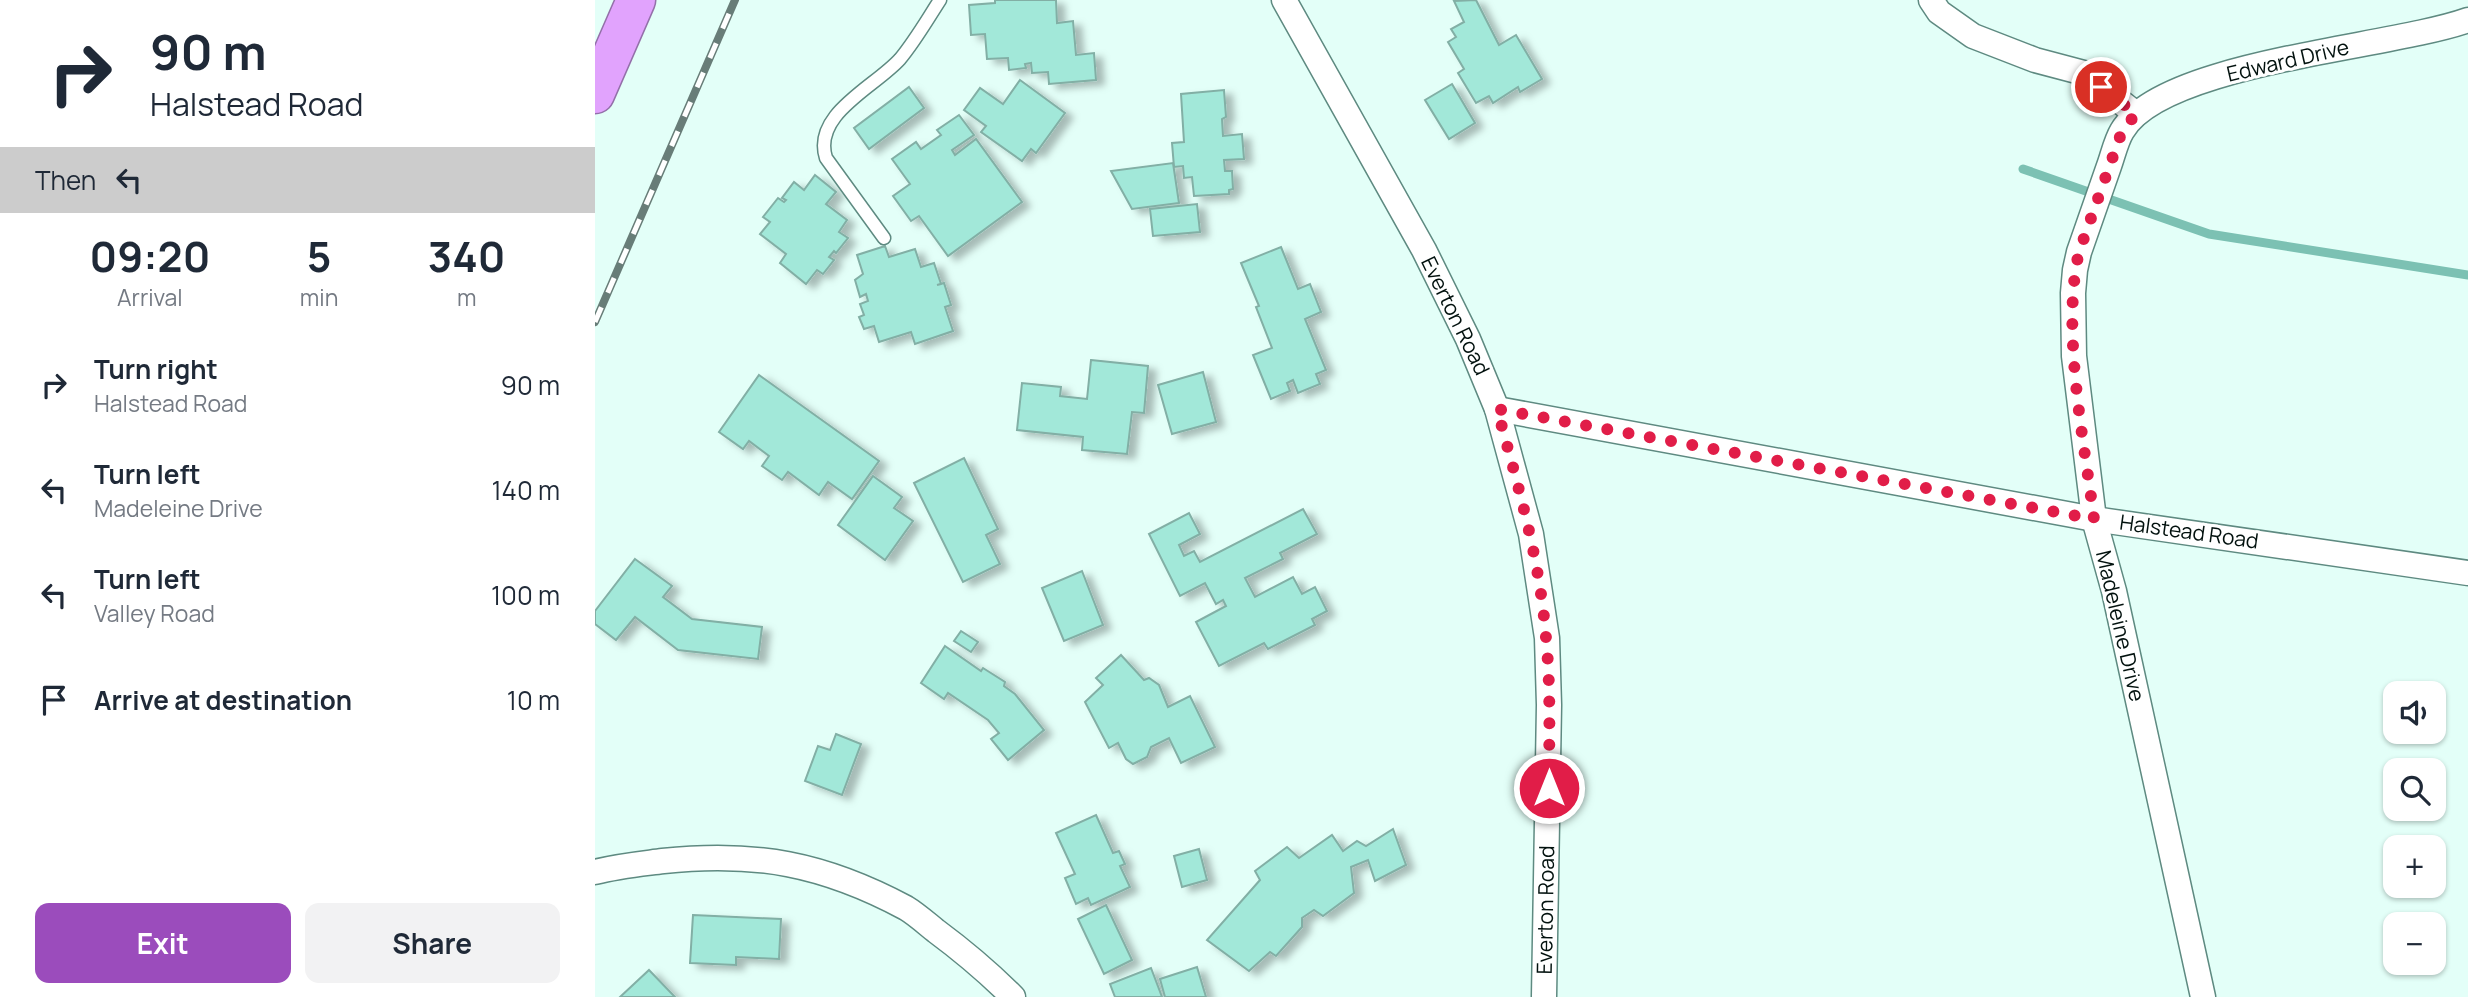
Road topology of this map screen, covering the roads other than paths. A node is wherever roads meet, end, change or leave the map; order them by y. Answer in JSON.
{"nodes":[{"id":1,"x":636,"y":0,"type":"edge"},
{"id":2,"x":940,"y":0,"type":"edge"},
{"id":3,"x":1283,"y":0,"type":"edge"},
{"id":4,"x":1931,"y":0,"type":"edge"},
{"id":5,"x":2468,"y":20,"type":"edge"},
{"id":6,"x":595,"y":94,"type":"edge"},
{"id":7,"x":2129,"y":123,"type":"junction"},
{"id":8,"x":884,"y":237,"type":"dead end"},
{"id":9,"x":1497,"y":409,"type":"junction"},
{"id":10,"x":2094,"y":519,"type":"junction"},
{"id":11,"x":2468,"y":573,"type":"edge"},
{"id":12,"x":595,"y":872,"type":"edge"},
{"id":13,"x":1013,"y":997,"type":"edge"},
{"id":14,"x":1544,"y":997,"type":"edge"},
{"id":15,"x":2203,"y":997,"type":"edge"}],
"edges":[{"from":1,"to":6,"type":"highway"},
{"from":2,"to":8,"type":"lane"},
{"from":3,"to":9,"type":"street","name":"Everton Road"},
{"from":4,"to":7,"type":"street"},
{"from":5,"to":7,"type":"street","name":"Edward Drive"},
{"from":7,"to":10,"type":"street","name":"Madeleine Drive"},
{"from":9,"to":10,"type":"street","name":"Halstead Road"},
{"from":9,"to":14,"type":"street","name":"Everton Road"},
{"from":10,"to":11,"type":"street","name":"Halstead Road"},
{"from":10,"to":15,"type":"street","name":"Madeleine Drive"},
{"from":12,"to":13,"type":"street"}]}
